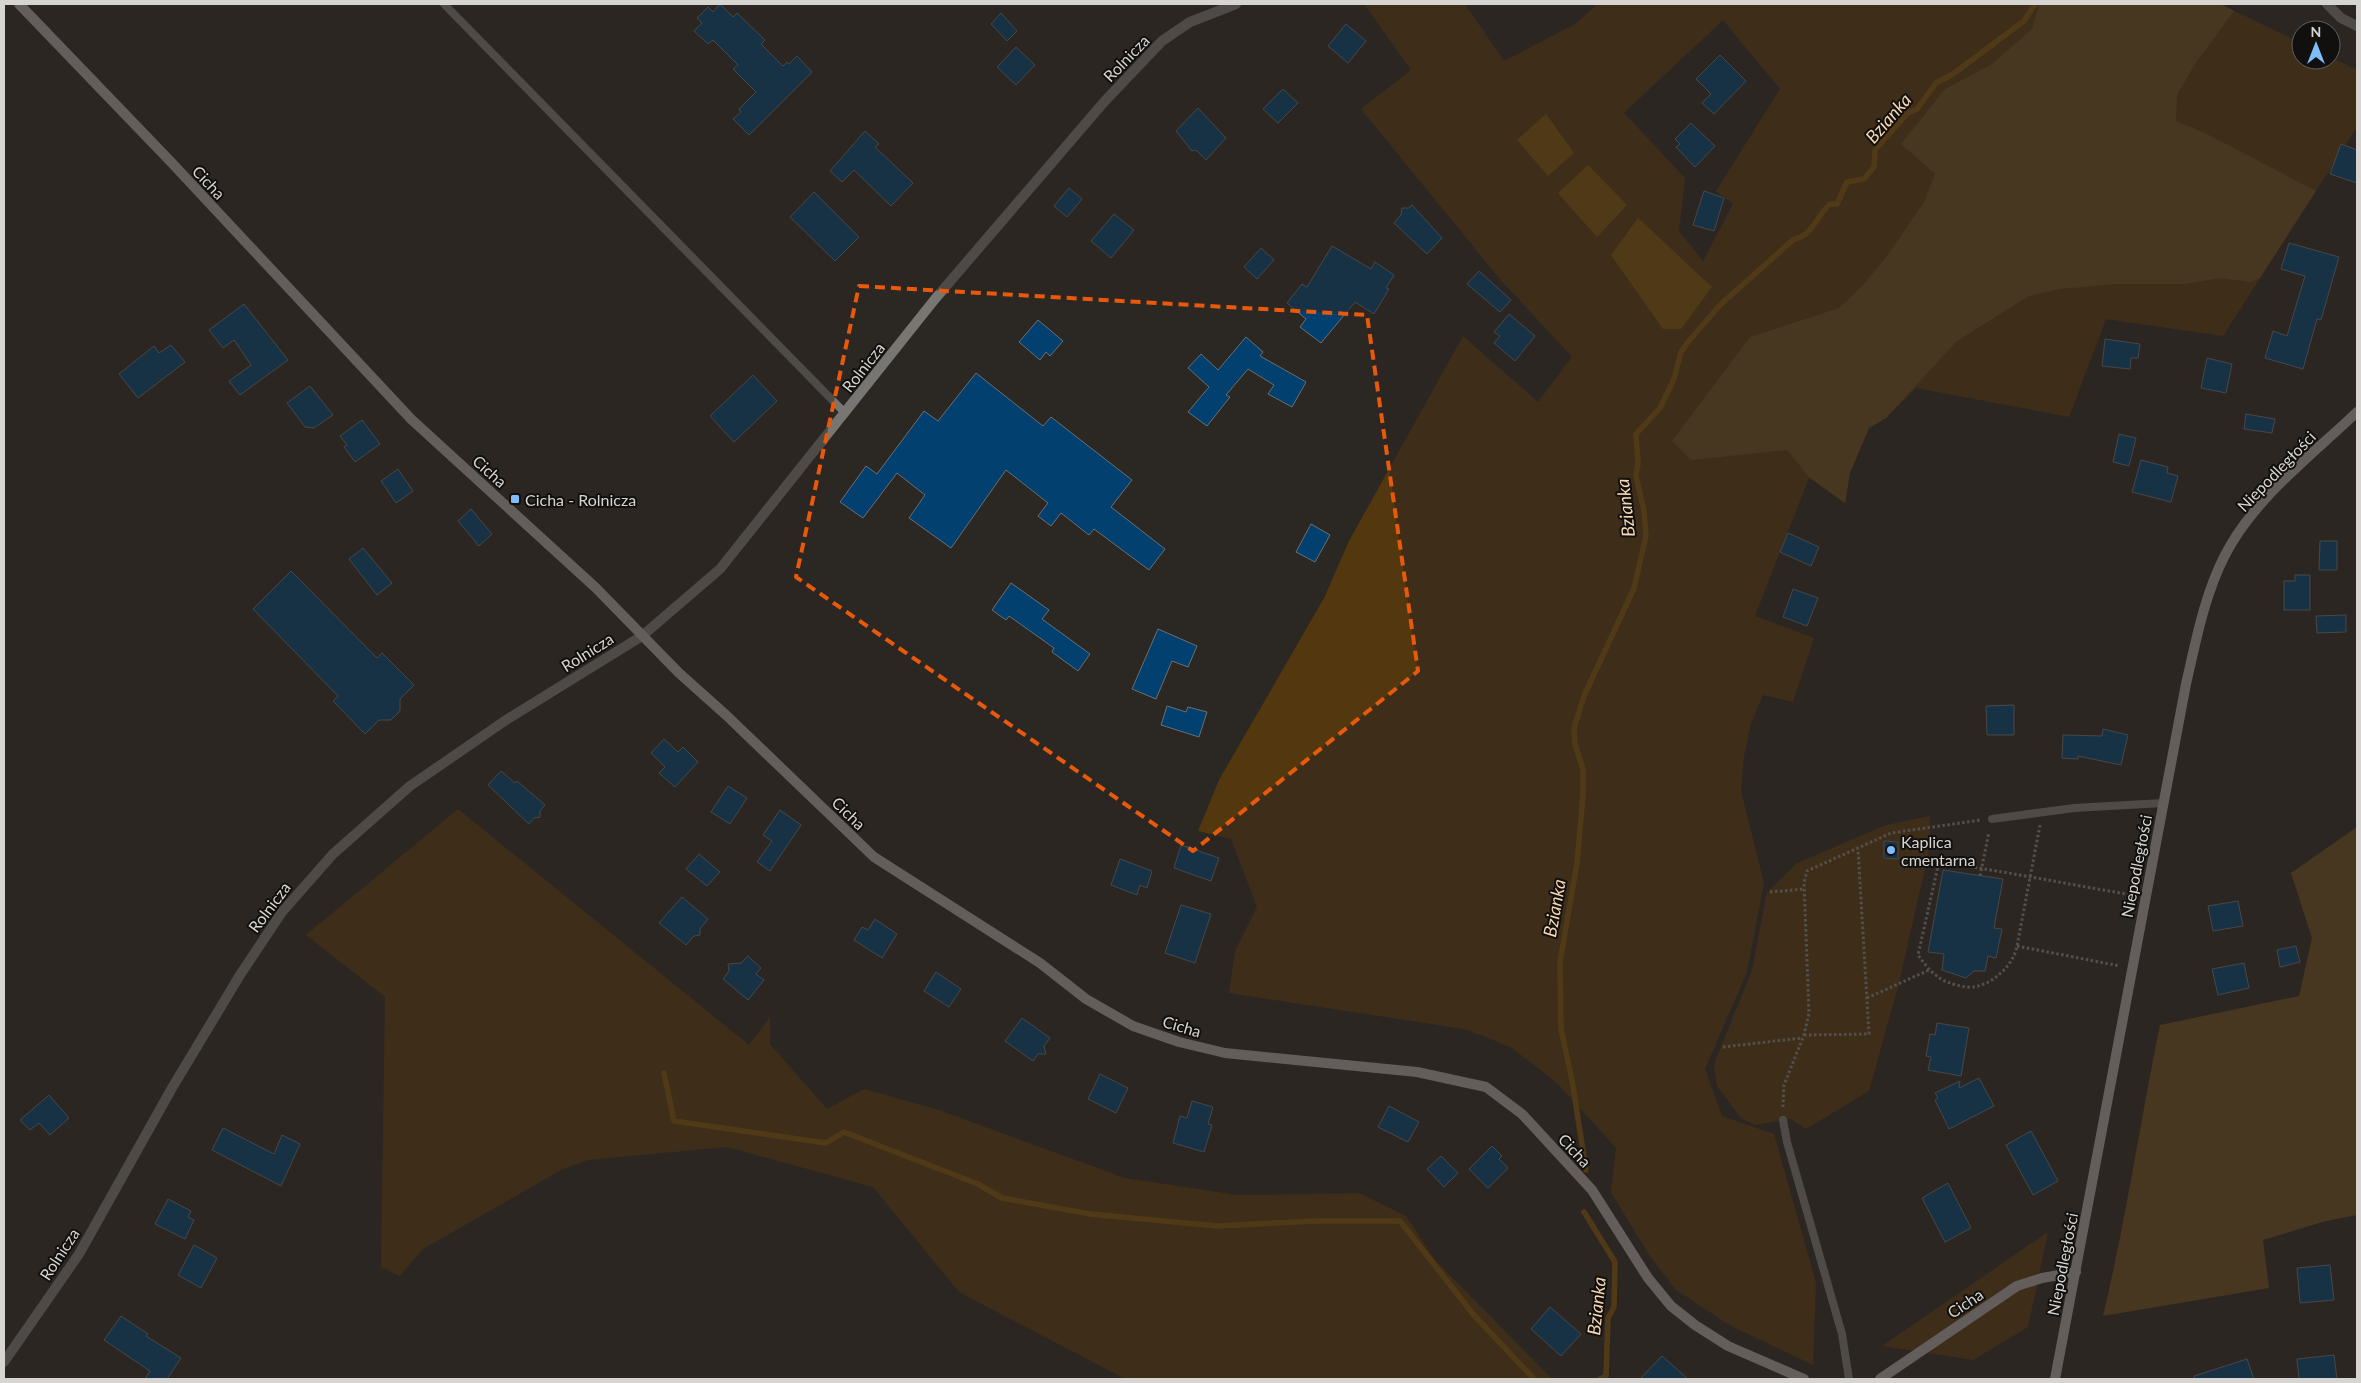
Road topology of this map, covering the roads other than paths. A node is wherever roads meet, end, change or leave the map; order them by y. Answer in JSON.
{"nodes":[{"id":1,"x":19,"y":4,"type":"edge"},
{"id":2,"x":444,"y":4,"type":"edge"},
{"id":3,"x":1236,"y":4,"type":"edge"},
{"id":4,"x":2328,"y":4,"type":"edge"},
{"id":5,"x":2357,"y":26,"type":"edge"},
{"id":6,"x":2357,"y":412,"type":"edge"},
{"id":7,"x":845,"y":413,"type":"junction"},
{"id":8,"x":642,"y":636,"type":"junction"},
{"id":9,"x":2163,"y":802,"type":"junction"},
{"id":10,"x":1992,"y":819,"type":"road end"},
{"id":11,"x":1783,"y":1120,"type":"road end"},
{"id":12,"x":2076,"y":1272,"type":"junction"},
{"id":13,"x":4,"y":1362,"type":"edge"},
{"id":14,"x":1804,"y":1379,"type":"edge"},
{"id":15,"x":1849,"y":1379,"type":"edge"},
{"id":16,"x":1880,"y":1379,"type":"edge"},
{"id":17,"x":2055,"y":1379,"type":"edge"}],
"edges":[{"from":1,"to":8,"type":"street","name":"Cicha"},
{"from":2,"to":7,"type":"lane"},
{"from":3,"to":7,"type":"street","name":"Rolnicza"},
{"from":4,"to":5,"type":"street"},
{"from":6,"to":9,"type":"street","name":"Niepodległości"},
{"from":7,"to":8,"type":"street","name":"Rolnicza"},
{"from":8,"to":13,"type":"street","name":"Rolnicza"},
{"from":8,"to":14,"type":"street","name":"Cicha"},
{"from":9,"to":10,"type":"lane"},
{"from":9,"to":12,"type":"street","name":"Niepodległości"},
{"from":11,"to":15,"type":"lane"},
{"from":12,"to":16,"type":"street","name":"Cicha"},
{"from":12,"to":17,"type":"street","name":"Niepodległości"}]}
